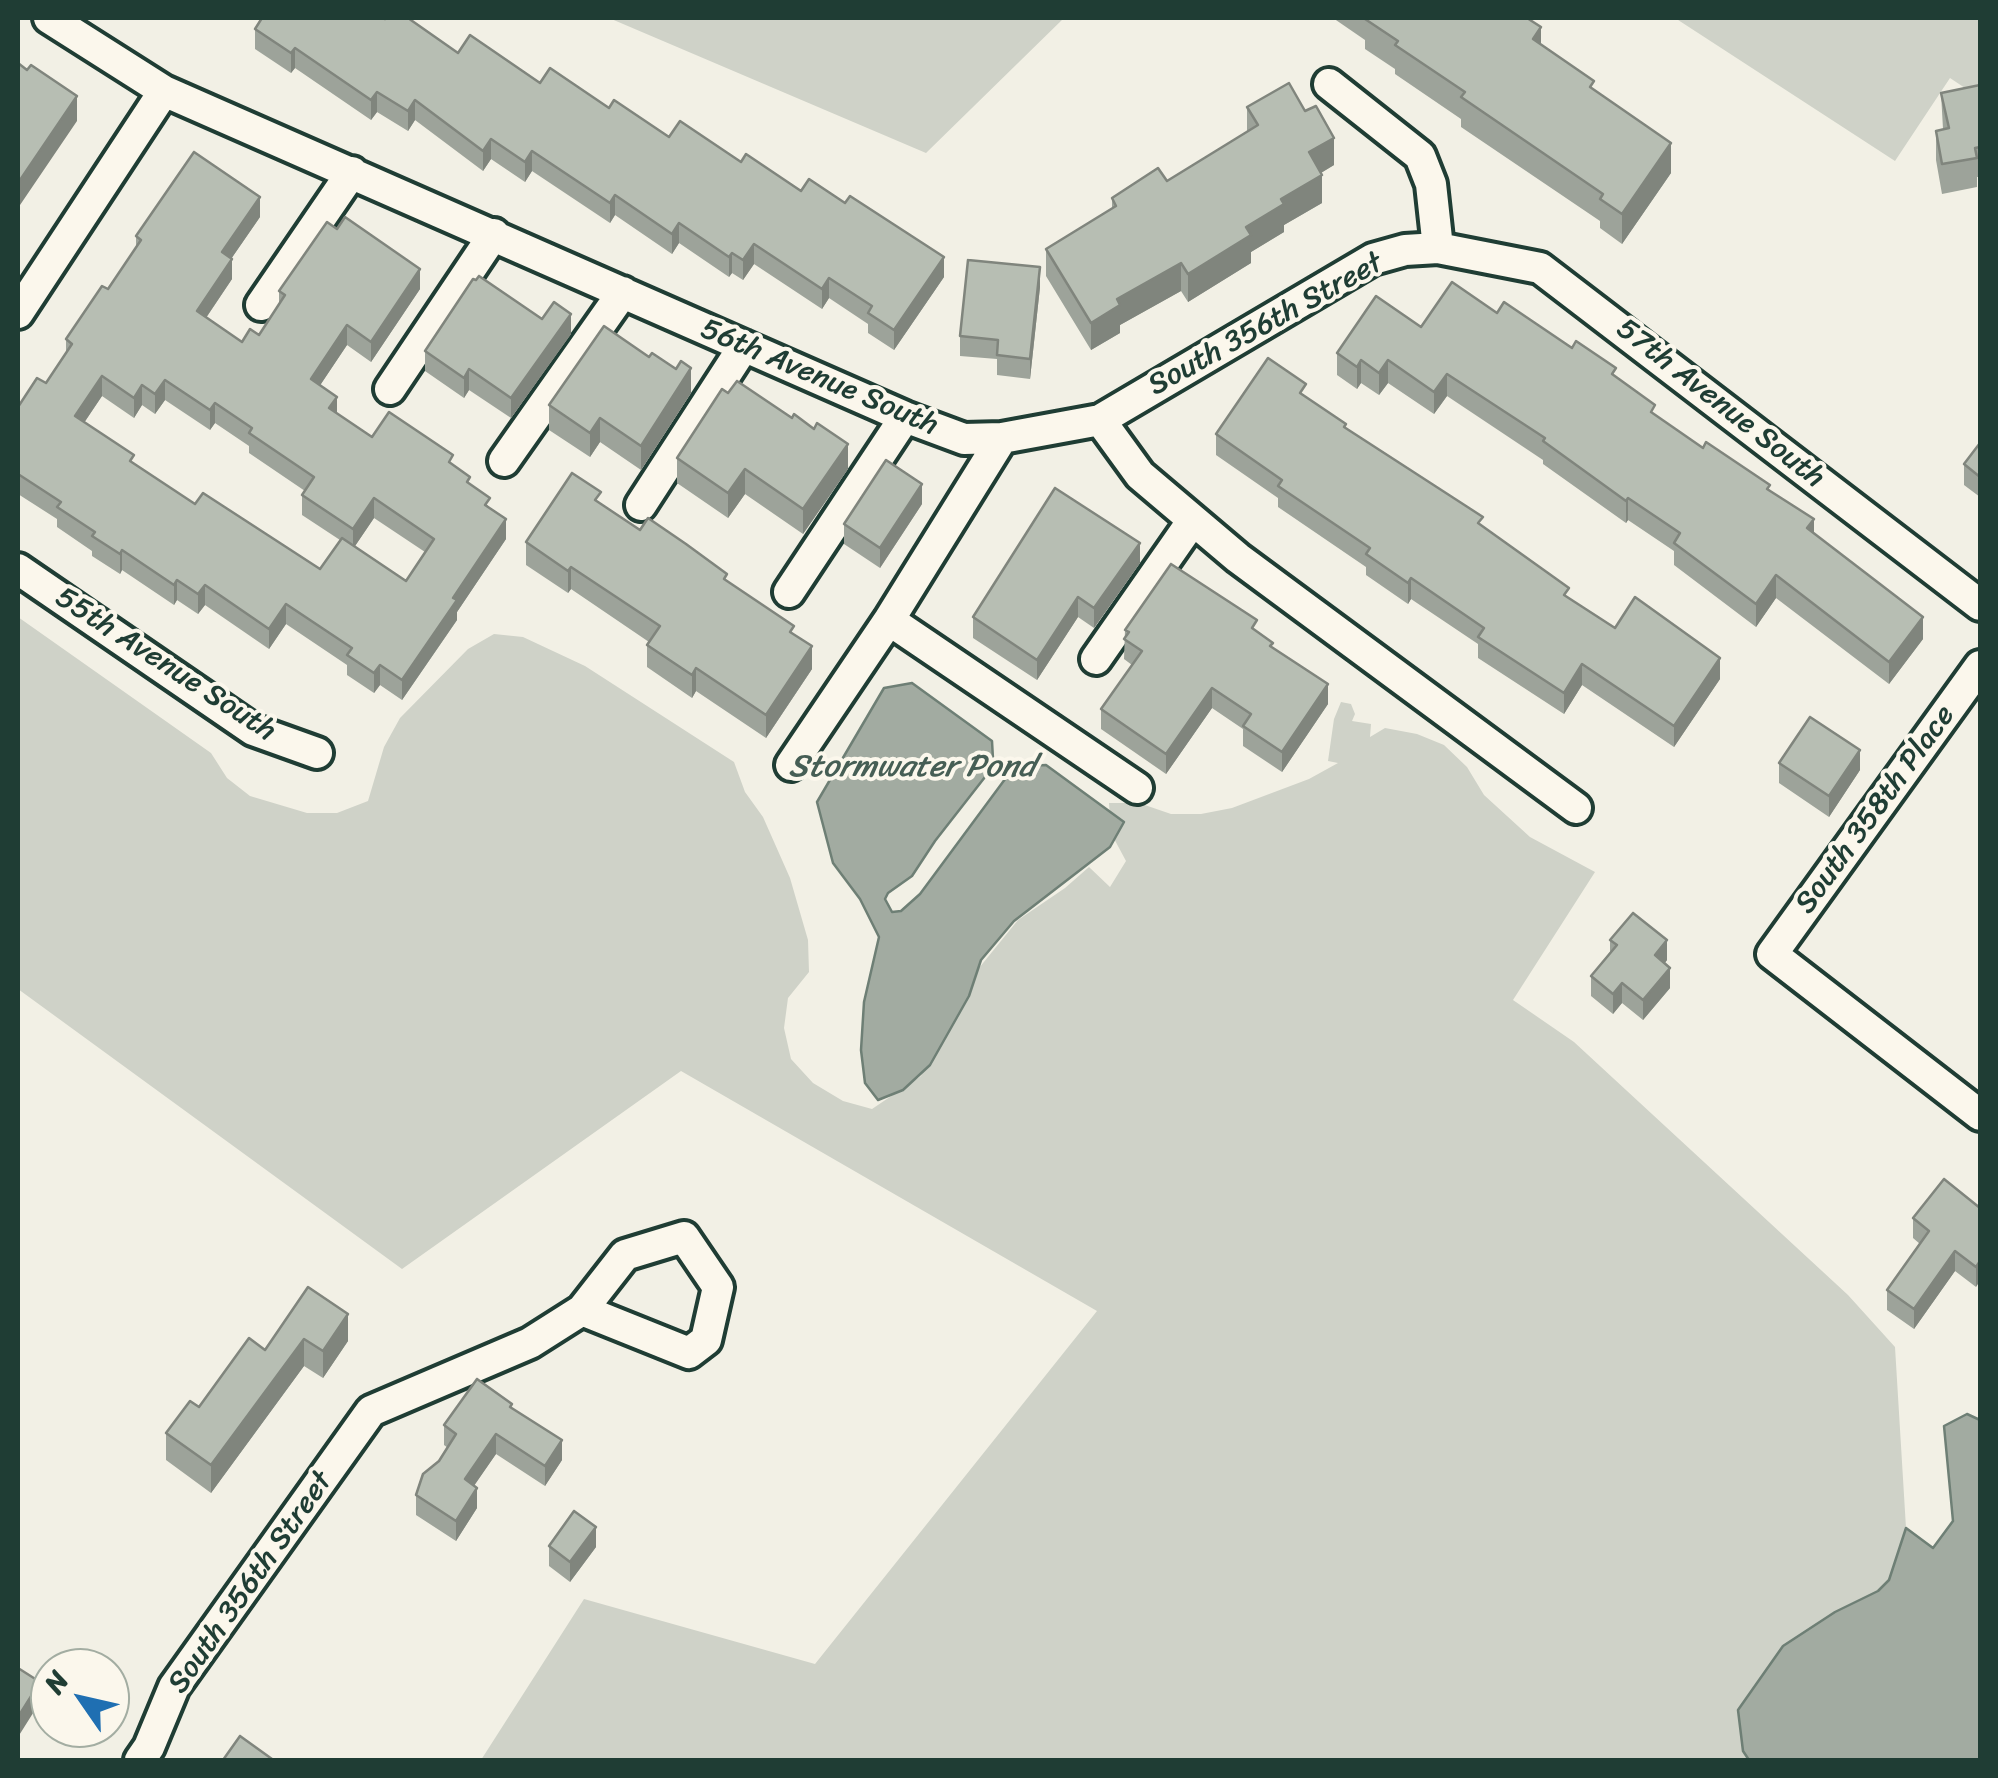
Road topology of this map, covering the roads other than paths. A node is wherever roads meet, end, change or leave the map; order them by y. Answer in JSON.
{"nodes":[{"id":1,"x":49,"y":18,"type":"edge"},
{"id":2,"x":1329,"y":84,"type":"dead end"},
{"id":3,"x":164,"y":91,"type":"junction"},
{"id":4,"x":352,"y":172,"type":"junction"},
{"id":5,"x":494,"y":234,"type":"junction"},
{"id":6,"x":1438,"y":248,"type":"junction"},
{"id":7,"x":623,"y":292,"type":"junction"},
{"id":8,"x":261,"y":305,"type":"dead end"},
{"id":9,"x":18,"y":313,"type":"edge"},
{"id":10,"x":744,"y":346,"type":"junction"},
{"id":11,"x":390,"y":389,"type":"dead end"},
{"id":12,"x":905,"y":417,"type":"junction"},
{"id":13,"x":1100,"y":420,"type":"junction"},
{"id":14,"x":1002,"y":438,"type":"junction"},
{"id":15,"x":504,"y":462,"type":"dead end"},
{"id":16,"x":641,"y":505,"type":"dead end"},
{"id":17,"x":1193,"y":520,"type":"junction"},
{"id":18,"x":18,"y":568,"type":"edge"},
{"id":19,"x":789,"y":592,"type":"dead end"},
{"id":20,"x":1980,"y":605,"type":"edge"},
{"id":21,"x":890,"y":620,"type":"junction"},
{"id":22,"x":1096,"y":659,"type":"dead end"},
{"id":23,"x":1980,"y":666,"type":"edge"},
{"id":24,"x":317,"y":753,"type":"dead end"},
{"id":25,"x":791,"y":765,"type":"dead end"},
{"id":26,"x":1137,"y":788,"type":"dead end"},
{"id":27,"x":1576,"y":808,"type":"dead end"},
{"id":28,"x":1980,"y":1115,"type":"edge"},
{"id":29,"x":582,"y":1310,"type":"junction"},
{"id":30,"x":140,"y":1760,"type":"edge"}],
"edges":[{"from":1,"to":3,"type":"street","name":"56th Avenue South"},
{"from":2,"to":6,"type":"street"},
{"from":3,"to":4,"type":"street","name":"56th Avenue South"},
{"from":3,"to":9,"type":"street"},
{"from":4,"to":5,"type":"street","name":"56th Avenue South"},
{"from":4,"to":8,"type":"street"},
{"from":5,"to":7,"type":"street","name":"56th Avenue South"},
{"from":5,"to":11,"type":"street"},
{"from":6,"to":13,"type":"street","name":"South 356th Street"},
{"from":6,"to":20,"type":"street","name":"57th Avenue South"},
{"from":7,"to":10,"type":"street","name":"56th Avenue South"},
{"from":7,"to":15,"type":"street"},
{"from":10,"to":12,"type":"street","name":"56th Avenue South"},
{"from":10,"to":16,"type":"street"},
{"from":12,"to":14,"type":"street","name":"56th Avenue South"},
{"from":12,"to":19,"type":"street"},
{"from":13,"to":14,"type":"street","name":"56th Avenue South"},
{"from":13,"to":17,"type":"street"},
{"from":14,"to":21,"type":"street"},
{"from":17,"to":22,"type":"street"},
{"from":17,"to":27,"type":"street"},
{"from":18,"to":24,"type":"street","name":"55th Avenue South"},
{"from":21,"to":25,"type":"street"},
{"from":21,"to":26,"type":"street"},
{"from":23,"to":28,"type":"street","name":"South 358th Place"},
{"from":29,"to":29,"type":"street"},
{"from":29,"to":30,"type":"street","name":"South 356th Street"}]}
